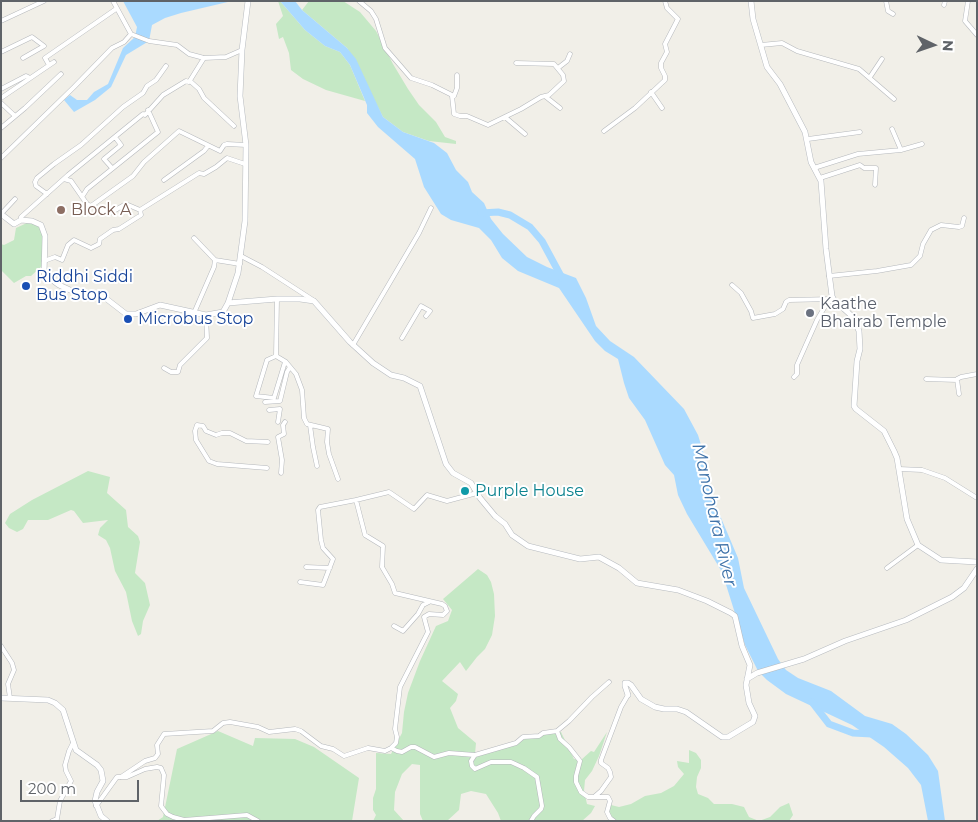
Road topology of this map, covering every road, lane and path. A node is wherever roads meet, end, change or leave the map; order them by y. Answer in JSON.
{"nodes":[{"id":1,"x":44,"y":1,"type":"edge"},
{"id":2,"x":112,"y":1,"type":"edge"},
{"id":3,"x":248,"y":1,"type":"edge"},
{"id":4,"x":360,"y":1,"type":"edge"},
{"id":5,"x":665,"y":1,"type":"edge"},
{"id":6,"x":751,"y":1,"type":"edge"},
{"id":7,"x":886,"y":1,"type":"edge"},
{"id":8,"x":968,"y":1,"type":"edge"},
{"id":9,"x":116,"y":9,"type":"junction"},
{"id":10,"x":894,"y":14,"type":"dead end"},
{"id":11,"x":1,"y":21,"type":"edge"},
{"id":12,"x":131,"y":34,"type":"junction"},
{"id":13,"x":977,"y":35,"type":"edge"},
{"id":14,"x":761,"y":45,"type":"junction"},
{"id":15,"x":242,"y":50,"type":"junction"},
{"id":16,"x":1,"y":52,"type":"edge"},
{"id":17,"x":570,"y":54,"type":"dead end"},
{"id":18,"x":23,"y":58,"type":"dead end"},
{"id":19,"x":204,"y":58,"type":"junction"},
{"id":20,"x":882,"y":59,"type":"dead end"},
{"id":21,"x":54,"y":62,"type":"dead end"},
{"id":22,"x":516,"y":63,"type":"dead end"},
{"id":23,"x":49,"y":65,"type":"junction"},
{"id":24,"x":166,"y":66,"type":"dead end"},
{"id":25,"x":558,"y":68,"type":"junction"},
{"id":26,"x":61,"y":74,"type":"dead end"},
{"id":27,"x":457,"y":75,"type":"dead end"},
{"id":28,"x":870,"y":77,"type":"junction"},
{"id":29,"x":30,"y":78,"type":"junction"},
{"id":30,"x":190,"y":81,"type":"junction"},
{"id":31,"x":1,"y":89,"type":"edge"},
{"id":32,"x":651,"y":92,"type":"junction"},
{"id":33,"x":452,"y":96,"type":"junction"},
{"id":34,"x":546,"y":97,"type":"junction"},
{"id":35,"x":1,"y":98,"type":"edge"},
{"id":36,"x":894,"y":99,"type":"dead end"},
{"id":37,"x":1,"y":103,"type":"edge"},
{"id":38,"x":560,"y":108,"type":"dead end"},
{"id":39,"x":662,"y":108,"type":"dead end"},
{"id":40,"x":148,"y":110,"type":"junction"},
{"id":41,"x":16,"y":116,"type":"junction"},
{"id":42,"x":505,"y":117,"type":"junction"},
{"id":43,"x":234,"y":126,"type":"dead end"},
{"id":44,"x":1,"y":128,"type":"edge"},
{"id":45,"x":892,"y":129,"type":"dead end"},
{"id":46,"x":604,"y":131,"type":"dead end"},
{"id":47,"x":860,"y":132,"type":"dead end"},
{"id":48,"x":525,"y":134,"type":"dead end"},
{"id":49,"x":115,"y":137,"type":"junction"},
{"id":50,"x":808,"y":139,"type":"junction"},
{"id":51,"x":922,"y":144,"type":"dead end"},
{"id":52,"x":246,"y":145,"type":"junction"},
{"id":53,"x":208,"y":146,"type":"junction"},
{"id":54,"x":901,"y":150,"type":"junction"},
{"id":55,"x":220,"y":151,"type":"junction"},
{"id":56,"x":1,"y":158,"type":"edge"},
{"id":57,"x":227,"y":158,"type":"junction"},
{"id":58,"x":246,"y":164,"type":"junction"},
{"id":59,"x":112,"y":168,"type":"junction"},
{"id":60,"x":814,"y":168,"type":"junction"},
{"id":61,"x":820,"y":178,"type":"junction"},
{"id":62,"x":64,"y":179,"type":"junction"},
{"id":63,"x":164,"y":180,"type":"dead end"},
{"id":64,"x":875,"y":185,"type":"dead end"},
{"id":65,"x":47,"y":194,"type":"junction"},
{"id":66,"x":82,"y":197,"type":"junction"},
{"id":67,"x":15,"y":200,"type":"dead end"},
{"id":68,"x":89,"y":206,"type":"junction"},
{"id":69,"x":431,"y":208,"type":"dead end"},
{"id":70,"x":140,"y":210,"type":"junction"},
{"id":71,"x":1,"y":214,"type":"edge"},
{"id":72,"x":964,"y":218,"type":"dead end"},
{"id":73,"x":21,"y":220,"type":"junction"},
{"id":74,"x":194,"y":238,"type":"dead end"},
{"id":75,"x":241,"y":256,"type":"junction"},
{"id":76,"x":215,"y":260,"type":"junction"},
{"id":77,"x":44,"y":261,"type":"junction"},
{"id":78,"x":240,"y":264,"type":"junction"},
{"id":79,"x":829,"y":276,"type":"junction"},
{"id":80,"x":732,"y":285,"type":"dead end"},
{"id":81,"x":276,"y":299,"type":"junction"},
{"id":82,"x":834,"y":300,"type":"junction"},
{"id":83,"x":314,"y":301,"type":"junction"},
{"id":84,"x":228,"y":303,"type":"junction"},
{"id":85,"x":194,"y":312,"type":"junction"},
{"id":86,"x":206,"y":314,"type":"junction"},
{"id":87,"x":426,"y":316,"type":"dead end"},
{"id":88,"x":402,"y":338,"type":"dead end"},
{"id":89,"x":353,"y":345,"type":"junction"},
{"id":90,"x":276,"y":356,"type":"junction"},
{"id":91,"x":285,"y":362,"type":"junction"},
{"id":92,"x":290,"y":367,"type":"junction"},
{"id":93,"x":164,"y":368,"type":"dead end"},
{"id":94,"x":977,"y":374,"type":"edge"},
{"id":95,"x":794,"y":376,"type":"dead end"},
{"id":96,"x":926,"y":379,"type":"dead end"},
{"id":97,"x":957,"y":380,"type":"junction"},
{"id":98,"x":959,"y":394,"type":"dead end"},
{"id":99,"x":264,"y":402,"type":"dead end"},
{"id":100,"x":270,"y":410,"type":"dead end"},
{"id":101,"x":278,"y":422,"type":"dead end"},
{"id":102,"x":285,"y":422,"type":"dead end"},
{"id":103,"x":310,"y":425,"type":"junction"},
{"id":104,"x":268,"y":442,"type":"dead end"},
{"id":105,"x":317,"y":466,"type":"dead end"},
{"id":106,"x":267,"y":468,"type":"dead end"},
{"id":107,"x":899,"y":469,"type":"junction"},
{"id":108,"x":282,"y":474,"type":"dead end"},
{"id":109,"x":338,"y":479,"type":"dead end"},
{"id":110,"x":477,"y":493,"type":"junction"},
{"id":111,"x":977,"y":498,"type":"edge"},
{"id":112,"x":356,"y":500,"type":"junction"},
{"id":113,"x":918,"y":545,"type":"junction"},
{"id":114,"x":977,"y":562,"type":"edge"},
{"id":115,"x":306,"y":567,"type":"dead end"},
{"id":116,"x":330,"y":568,"type":"junction"},
{"id":117,"x":887,"y":568,"type":"dead end"},
{"id":118,"x":977,"y":569,"type":"edge"},
{"id":119,"x":300,"y":582,"type":"dead end"},
{"id":120,"x":430,"y":602,"type":"junction"},
{"id":121,"x":394,"y":626,"type":"dead end"},
{"id":122,"x":1,"y":646,"type":"edge"},
{"id":123,"x":746,"y":679,"type":"junction"},
{"id":124,"x":609,"y":682,"type":"dead end"},
{"id":125,"x":628,"y":694,"type":"joint"},
{"id":126,"x":1,"y":698,"type":"edge"},
{"id":127,"x":10,"y":698,"type":"junction"},
{"id":128,"x":557,"y":731,"type":"junction"},
{"id":129,"x":73,"y":743,"type":"junction"},
{"id":130,"x":391,"y":748,"type":"junction"},
{"id":131,"x":475,"y":755,"type":"junction"},
{"id":132,"x":121,"y":777,"type":"junction"},
{"id":133,"x":594,"y":797,"type":"junction"},
{"id":134,"x":96,"y":806,"type":"junction"},
{"id":135,"x":52,"y":821,"type":"edge"},
{"id":136,"x":107,"y":821,"type":"edge"},
{"id":137,"x":258,"y":821,"type":"edge"},
{"id":138,"x":531,"y":821,"type":"edge"},
{"id":139,"x":614,"y":821,"type":"edge"}],
"edges":[{"from":1,"to":11,"type":"street"},
{"from":2,"to":9,"type":"street"},
{"from":3,"to":15,"type":"street"},
{"from":4,"to":33,"type":"street"},
{"from":5,"to":32,"type":"street"},
{"from":6,"to":14,"type":"street"},
{"from":7,"to":10,"type":"street"},
{"from":8,"to":13,"type":"street"},
{"from":9,"to":12,"type":"street"},
{"from":9,"to":23,"type":"street"},
{"from":12,"to":19,"type":"street"},
{"from":12,"to":56,"type":"street"},
{"from":14,"to":28,"type":"street"},
{"from":14,"to":50,"type":"street"},
{"from":15,"to":19,"type":"street"},
{"from":15,"to":52,"type":"street"},
{"from":16,"to":18,"type":"street"},
{"from":17,"to":25,"type":"street"},
{"from":19,"to":30,"type":"street"},
{"from":20,"to":28,"type":"street"},
{"from":21,"to":23,"type":"street"},
{"from":22,"to":25,"type":"street"},
{"from":23,"to":29,"type":"street"},
{"from":24,"to":65,"type":"street"},
{"from":25,"to":34,"type":"street"},
{"from":26,"to":41,"type":"street"},
{"from":27,"to":33,"type":"street"},
{"from":28,"to":36,"type":"street"},
{"from":29,"to":31,"type":"street"},
{"from":29,"to":35,"type":"street"},
{"from":30,"to":40,"type":"street"},
{"from":30,"to":43,"type":"street"},
{"from":32,"to":39,"type":"street"},
{"from":32,"to":46,"type":"street"},
{"from":33,"to":42,"type":"street"},
{"from":34,"to":38,"type":"street"},
{"from":34,"to":42,"type":"street"},
{"from":37,"to":41,"type":"street"},
{"from":40,"to":49,"type":"street"},
{"from":40,"to":59,"type":"street"},
{"from":41,"to":44,"type":"street"},
{"from":42,"to":48,"type":"street"},
{"from":45,"to":54,"type":"street"},
{"from":47,"to":50,"type":"street"},
{"from":49,"to":59,"type":"street"},
{"from":49,"to":62,"type":"street"},
{"from":50,"to":60,"type":"street"},
{"from":51,"to":54,"type":"street"},
{"from":52,"to":55,"type":"street"},
{"from":52,"to":58,"type":"street"},
{"from":53,"to":55,"type":"street"},
{"from":53,"to":63,"type":"street"},
{"from":53,"to":68,"type":"street"},
{"from":54,"to":60,"type":"street"},
{"from":55,"to":57,"type":"street"},
{"from":57,"to":58,"type":"street"},
{"from":57,"to":70,"type":"street"},
{"from":58,"to":75,"type":"street"},
{"from":59,"to":66,"type":"street"},
{"from":60,"to":61,"type":"street"},
{"from":61,"to":64,"type":"street"},
{"from":61,"to":79,"type":"street"},
{"from":62,"to":65,"type":"street"},
{"from":62,"to":66,"type":"street"},
{"from":65,"to":73,"type":"street"},
{"from":66,"to":68,"type":"street"},
{"from":67,"to":71,"type":"street"},
{"from":68,"to":70,"type":"street"},
{"from":69,"to":89,"type":"street"},
{"from":70,"to":77,"type":"street"},
{"from":71,"to":73,"type":"street"},
{"from":72,"to":79,"type":"street"},
{"from":73,"to":77,"type":"street"},
{"from":74,"to":76,"type":"street"},
{"from":75,"to":78,"type":"street"},
{"from":75,"to":83,"type":"street"},
{"from":76,"to":78,"type":"street"},
{"from":76,"to":85,"type":"street"},
{"from":77,"to":85,"type":"street"},
{"from":78,"to":84,"type":"street"},
{"from":79,"to":82,"type":"street"},
{"from":80,"to":82,"type":"street"},
{"from":81,"to":83,"type":"street"},
{"from":81,"to":84,"type":"street"},
{"from":81,"to":90,"type":"street"},
{"from":82,"to":95,"type":"street"},
{"from":82,"to":107,"type":"street"},
{"from":83,"to":89,"type":"street"},
{"from":84,"to":86,"type":"street"},
{"from":85,"to":86,"type":"street"},
{"from":86,"to":93,"type":"street"},
{"from":87,"to":88,"type":"street"},
{"from":89,"to":110,"type":"street"},
{"from":90,"to":91,"type":"street"},
{"from":90,"to":91,"type":"street"},
{"from":91,"to":92,"type":"street"},
{"from":92,"to":99,"type":"street"},
{"from":92,"to":103,"type":"street"},
{"from":94,"to":97,"type":"street"},
{"from":96,"to":97,"type":"street"},
{"from":97,"to":98,"type":"street"},
{"from":100,"to":101,"type":"street"},
{"from":102,"to":108,"type":"street"},
{"from":103,"to":105,"type":"street"},
{"from":103,"to":109,"type":"street"},
{"from":104,"to":106,"type":"street"},
{"from":107,"to":111,"type":"street"},
{"from":107,"to":113,"type":"street"},
{"from":110,"to":112,"type":"street"},
{"from":110,"to":123,"type":"street"},
{"from":112,"to":116,"type":"street"},
{"from":112,"to":120,"type":"street"},
{"from":113,"to":114,"type":"street"},
{"from":113,"to":117,"type":"street"},
{"from":115,"to":116,"type":"street"},
{"from":116,"to":119,"type":"street"},
{"from":118,"to":123,"type":"street"},
{"from":120,"to":121,"type":"street"},
{"from":120,"to":130,"type":"street"},
{"from":122,"to":127,"type":"street"},
{"from":123,"to":125,"type":"street"},
{"from":124,"to":128,"type":"street"},
{"from":125,"to":133,"type":"street"},
{"from":126,"to":127,"type":"street"},
{"from":127,"to":129,"type":"street"},
{"from":128,"to":131,"type":"street"},
{"from":128,"to":133,"type":"street"},
{"from":129,"to":134,"type":"street"},
{"from":129,"to":135,"type":"street"},
{"from":130,"to":131,"type":"street"},
{"from":130,"to":132,"type":"street"},
{"from":131,"to":138,"type":"street"},
{"from":132,"to":134,"type":"street"},
{"from":132,"to":137,"type":"street"},
{"from":133,"to":139,"type":"street"},
{"from":134,"to":136,"type":"street"}]}
